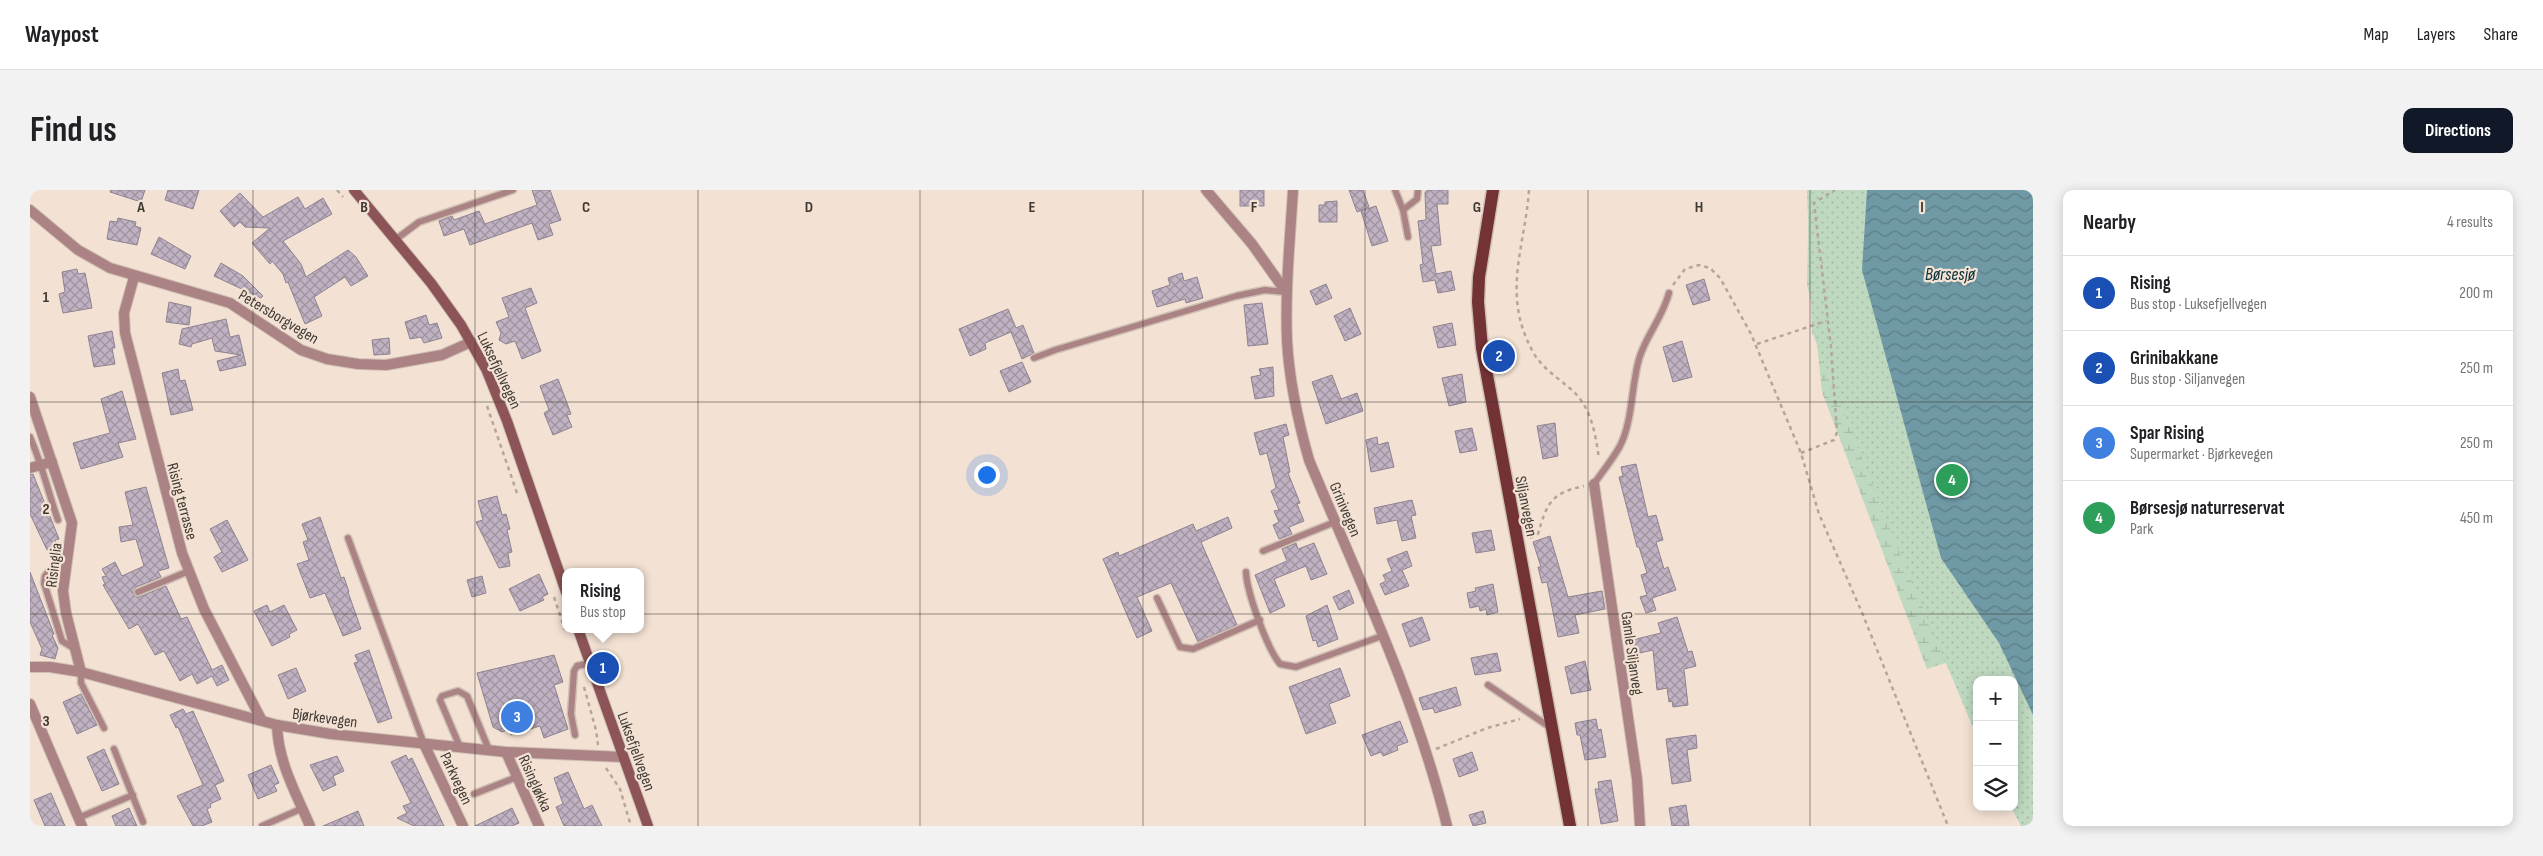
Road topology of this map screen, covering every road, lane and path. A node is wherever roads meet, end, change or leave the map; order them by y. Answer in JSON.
{"nodes":[{"id":1,"x":337,"y":190,"type":"edge"},
{"id":2,"x":354,"y":190,"type":"edge"},
{"id":3,"x":513,"y":190,"type":"edge"},
{"id":4,"x":1206,"y":190,"type":"edge"},
{"id":5,"x":1293,"y":190,"type":"edge"},
{"id":6,"x":1395,"y":190,"type":"edge"},
{"id":7,"x":1418,"y":190,"type":"edge"},
{"id":8,"x":1493,"y":190,"type":"edge"},
{"id":9,"x":1528,"y":190,"type":"edge"},
{"id":10,"x":1835,"y":190,"type":"edge"},
{"id":11,"x":346,"y":202,"type":"dead end"},
{"id":12,"x":30,"y":210,"type":"edge"},
{"id":13,"x":1403,"y":210,"type":"junction"},
{"id":14,"x":1408,"y":237,"type":"dead end"},
{"id":15,"x":395,"y":240,"type":"junction"},
{"id":16,"x":134,"y":277,"type":"junction"},
{"id":17,"x":1286,"y":292,"type":"junction"},
{"id":18,"x":1669,"y":293,"type":"joint"},
{"id":19,"x":1826,"y":321,"type":"junction"},
{"id":20,"x":471,"y":342,"type":"junction"},
{"id":21,"x":1756,"y":345,"type":"junction"},
{"id":22,"x":1034,"y":358,"type":"dead end"},
{"id":23,"x":30,"y":397,"type":"edge"},
{"id":24,"x":484,"y":399,"type":"dead end"},
{"id":25,"x":30,"y":437,"type":"edge"},
{"id":26,"x":1801,"y":453,"type":"junction"},
{"id":27,"x":47,"y":464,"type":"junction"},
{"id":28,"x":30,"y":468,"type":"edge"},
{"id":29,"x":1601,"y":474,"type":"junction"},
{"id":30,"x":1594,"y":484,"type":"junction"},
{"id":31,"x":520,"y":501,"type":"dead end"},
{"id":32,"x":58,"y":520,"type":"dead end"},
{"id":33,"x":1335,"y":522,"type":"junction"},
{"id":34,"x":348,"y":538,"type":"dead end"},
{"id":35,"x":1517,"y":543,"type":"junction"},
{"id":36,"x":1263,"y":551,"type":"dead end"},
{"id":37,"x":66,"y":568,"type":"junction"},
{"id":38,"x":189,"y":571,"type":"junction"},
{"id":39,"x":1246,"y":572,"type":"dead end"},
{"id":40,"x":562,"y":580,"type":"edge"},
{"id":41,"x":138,"y":592,"type":"dead end"},
{"id":42,"x":553,"y":593,"type":"dead end"},
{"id":43,"x":1157,"y":598,"type":"dead end"},
{"id":44,"x":1260,"y":620,"type":"junction"},
{"id":45,"x":562,"y":621,"type":"edge"},
{"id":46,"x":566,"y":633,"type":"edge"},
{"id":47,"x":579,"y":633,"type":"edge"},
{"id":48,"x":1382,"y":636,"type":"junction"},
{"id":49,"x":568,"y":639,"type":"dead end"},
{"id":50,"x":76,"y":650,"type":"junction"},
{"id":51,"x":590,"y":663,"type":"junction"},
{"id":52,"x":577,"y":666,"type":"junction"},
{"id":53,"x":30,"y":667,"type":"edge"},
{"id":54,"x":81,"y":672,"type":"junction"},
{"id":55,"x":1488,"y":685,"type":"dead end"},
{"id":56,"x":30,"y":704,"type":"edge"},
{"id":57,"x":1532,"y":715,"type":"junction"},
{"id":58,"x":261,"y":720,"type":"junction"},
{"id":59,"x":278,"y":725,"type":"junction"},
{"id":60,"x":104,"y":728,"type":"dead end"},
{"id":61,"x":1552,"y":729,"type":"junction"},
{"id":62,"x":576,"y":734,"type":"dead end"},
{"id":63,"x":424,"y":744,"type":"junction"},
{"id":64,"x":460,"y":747,"type":"junction"},
{"id":65,"x":114,"y":749,"type":"dead end"},
{"id":66,"x":489,"y":750,"type":"junction"},
{"id":67,"x":506,"y":752,"type":"junction"},
{"id":68,"x":1428,"y":752,"type":"junction"},
{"id":69,"x":623,"y":756,"type":"junction"},
{"id":70,"x":599,"y":757,"type":"junction"},
{"id":71,"x":517,"y":777,"type":"junction"},
{"id":72,"x":474,"y":794,"type":"dead end"},
{"id":73,"x":132,"y":795,"type":"junction"},
{"id":74,"x":303,"y":808,"type":"junction"},
{"id":75,"x":80,"y":822,"type":"edge"},
{"id":76,"x":143,"y":822,"type":"dead end"},
{"id":77,"x":262,"y":826,"type":"edge"},
{"id":78,"x":310,"y":826,"type":"edge"},
{"id":79,"x":463,"y":826,"type":"edge"},
{"id":80,"x":539,"y":826,"type":"edge"},
{"id":81,"x":631,"y":826,"type":"edge"},
{"id":82,"x":648,"y":826,"type":"edge"},
{"id":83,"x":1447,"y":826,"type":"edge"},
{"id":84,"x":1570,"y":826,"type":"edge"},
{"id":85,"x":1640,"y":826,"type":"edge"},
{"id":86,"x":1948,"y":826,"type":"edge"}],
"edges":[{"from":1,"to":11,"type":"path"},
{"from":2,"to":15,"type":"main road","name":"Luksefjellvegen"},
{"from":3,"to":15,"type":"lane"},
{"from":4,"to":17,"type":"street"},
{"from":5,"to":17,"type":"street","name":"Grinivegen"},
{"from":6,"to":13,"type":"lane"},
{"from":7,"to":13,"type":"lane"},
{"from":8,"to":35,"type":"main road","name":"Siljanvegen"},
{"from":9,"to":29,"type":"path"},
{"from":10,"to":19,"type":"path"},
{"from":12,"to":16,"type":"street","name":"Petersborgvegen"},
{"from":13,"to":14,"type":"lane"},
{"from":15,"to":20,"type":"main road","name":"Luksefjellvegen"},
{"from":16,"to":20,"type":"street","name":"Petersborgvegen"},
{"from":16,"to":38,"type":"street","name":"Rising terrasse"},
{"from":17,"to":22,"type":"lane"},
{"from":17,"to":33,"type":"street","name":"Grinivegen"},
{"from":18,"to":21,"type":"path"},
{"from":18,"to":29,"type":"lane"},
{"from":19,"to":21,"type":"path"},
{"from":19,"to":26,"type":"path"},
{"from":20,"to":40,"type":"main road","name":"Luksefjellvegen"},
{"from":21,"to":26,"type":"path"},
{"from":23,"to":27,"type":"street","name":"Risinglia"},
{"from":24,"to":31,"type":"path"},
{"from":25,"to":27,"type":"lane"},
{"from":26,"to":86,"type":"path"},
{"from":27,"to":28,"type":"street"},
{"from":27,"to":32,"type":"lane"},
{"from":27,"to":37,"type":"street","name":"Risinglia"},
{"from":29,"to":30,"type":"lane"},
{"from":30,"to":35,"type":"path"},
{"from":30,"to":85,"type":"street","name":"Gamle Siljanveg"},
{"from":33,"to":36,"type":"lane"},
{"from":33,"to":48,"type":"street","name":"Grinivegen"},
{"from":34,"to":63,"type":"lane"},
{"from":35,"to":61,"type":"main road","name":"Siljanvegen"},
{"from":37,"to":50,"type":"street","name":"Risinglia"},
{"from":37,"to":50,"type":"lane"},
{"from":38,"to":41,"type":"lane"},
{"from":38,"to":58,"type":"street","name":"Rising terrasse"},
{"from":39,"to":44,"type":"lane"},
{"from":42,"to":45,"type":"path"},
{"from":43,"to":44,"type":"lane"},
{"from":44,"to":48,"type":"lane"},
{"from":46,"to":49,"type":"path"},
{"from":47,"to":51,"type":"main road","name":"Luksefjellvegen"},
{"from":48,"to":68,"type":"street","name":"Grinivegen"},
{"from":50,"to":54,"type":"street","name":"Risinglia"},
{"from":51,"to":52,"type":"lane"},
{"from":51,"to":69,"type":"main road","name":"Luksefjellvegen"},
{"from":52,"to":62,"type":"lane"},
{"from":52,"to":70,"type":"path"},
{"from":53,"to":54,"type":"street","name":"Bjørkevegen"},
{"from":54,"to":58,"type":"street","name":"Bjørkevegen"},
{"from":54,"to":60,"type":"lane"},
{"from":55,"to":57,"type":"lane"},
{"from":56,"to":75,"type":"street"},
{"from":57,"to":61,"type":"lane"},
{"from":57,"to":68,"type":"path"},
{"from":58,"to":59,"type":"street","name":"Bjørkevegen"},
{"from":59,"to":63,"type":"street","name":"Bjørkevegen"},
{"from":59,"to":74,"type":"street"},
{"from":61,"to":84,"type":"main road","name":"Siljanvegen"},
{"from":63,"to":64,"type":"street","name":"Bjørkevegen"},
{"from":63,"to":79,"type":"street","name":"Parkvegen"},
{"from":64,"to":66,"type":"street","name":"Bjørkevegen"},
{"from":64,"to":66,"type":"lane"},
{"from":65,"to":73,"type":"lane"},
{"from":66,"to":67,"type":"street","name":"Bjørkevegen"},
{"from":67,"to":70,"type":"street","name":"Bjørkevegen"},
{"from":67,"to":71,"type":"street","name":"Risingløkka"},
{"from":68,"to":83,"type":"street","name":"Grinivegen"},
{"from":69,"to":70,"type":"street","name":"Bjørkevegen"},
{"from":69,"to":82,"type":"main road","name":"Luksefjellvegen"},
{"from":70,"to":81,"type":"path"},
{"from":71,"to":72,"type":"lane"},
{"from":71,"to":80,"type":"street","name":"Risingløkka"},
{"from":73,"to":75,"type":"lane"},
{"from":73,"to":76,"type":"lane"},
{"from":74,"to":77,"type":"lane"},
{"from":74,"to":78,"type":"street"}]}
